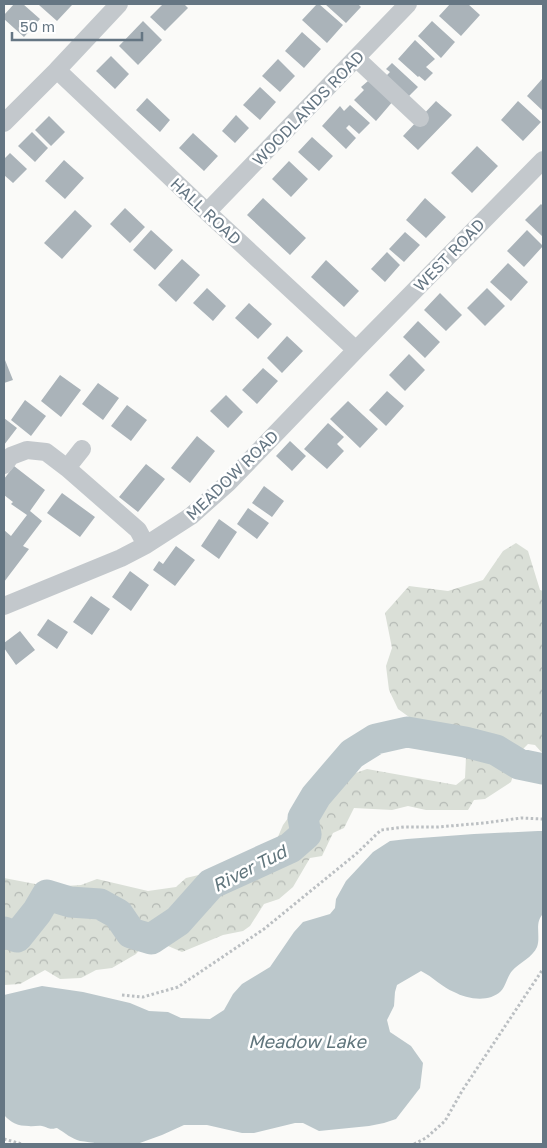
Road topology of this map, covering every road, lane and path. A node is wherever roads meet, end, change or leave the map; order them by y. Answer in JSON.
{"nodes":[{"id":1,"x":118,"y":4,"type":"edge"},
{"id":2,"x":408,"y":4,"type":"edge"},
{"id":3,"x":356,"y":58,"type":"junction"},
{"id":4,"x":57,"y":70,"type":"junction"},
{"id":5,"x":420,"y":118,"type":"dead end"},
{"id":6,"x":4,"y":123,"type":"edge"},
{"id":7,"x":543,"y":160,"type":"edge"},
{"id":8,"x":207,"y":212,"type":"junction"},
{"id":9,"x":356,"y":350,"type":"junction"},
{"id":10,"x":82,"y":449,"type":"dead end"},
{"id":11,"x":4,"y":464,"type":"edge"},
{"id":12,"x":67,"y":468,"type":"junction"},
{"id":13,"x":146,"y":545,"type":"junction"},
{"id":14,"x":4,"y":606,"type":"edge"},
{"id":15,"x":543,"y":820,"type":"edge"},
{"id":16,"x":543,"y":969,"type":"edge"},
{"id":17,"x":122,"y":995,"type":"dead end"},
{"id":18,"x":4,"y":1139,"type":"edge"},
{"id":19,"x":22,"y":1144,"type":"edge"},
{"id":20,"x":414,"y":1144,"type":"edge"}],
"edges":[{"from":1,"to":4,"type":"street"},
{"from":2,"to":3,"type":"street","name":"WOODLANDS ROAD"},
{"from":3,"to":5,"type":"street"},
{"from":3,"to":8,"type":"street","name":"WOODLANDS ROAD"},
{"from":4,"to":6,"type":"street"},
{"from":4,"to":8,"type":"street","name":"HALL ROAD"},
{"from":7,"to":9,"type":"street","name":"WEST ROAD"},
{"from":8,"to":9,"type":"street","name":"HALL ROAD"},
{"from":9,"to":13,"type":"street","name":"MEADOW ROAD"},
{"from":10,"to":12,"type":"street"},
{"from":11,"to":12,"type":"street"},
{"from":12,"to":13,"type":"street"},
{"from":13,"to":14,"type":"street","name":"MEADOW ROAD"},
{"from":15,"to":17,"type":"path"},
{"from":16,"to":20,"type":"path"},
{"from":18,"to":19,"type":"path"}]}
